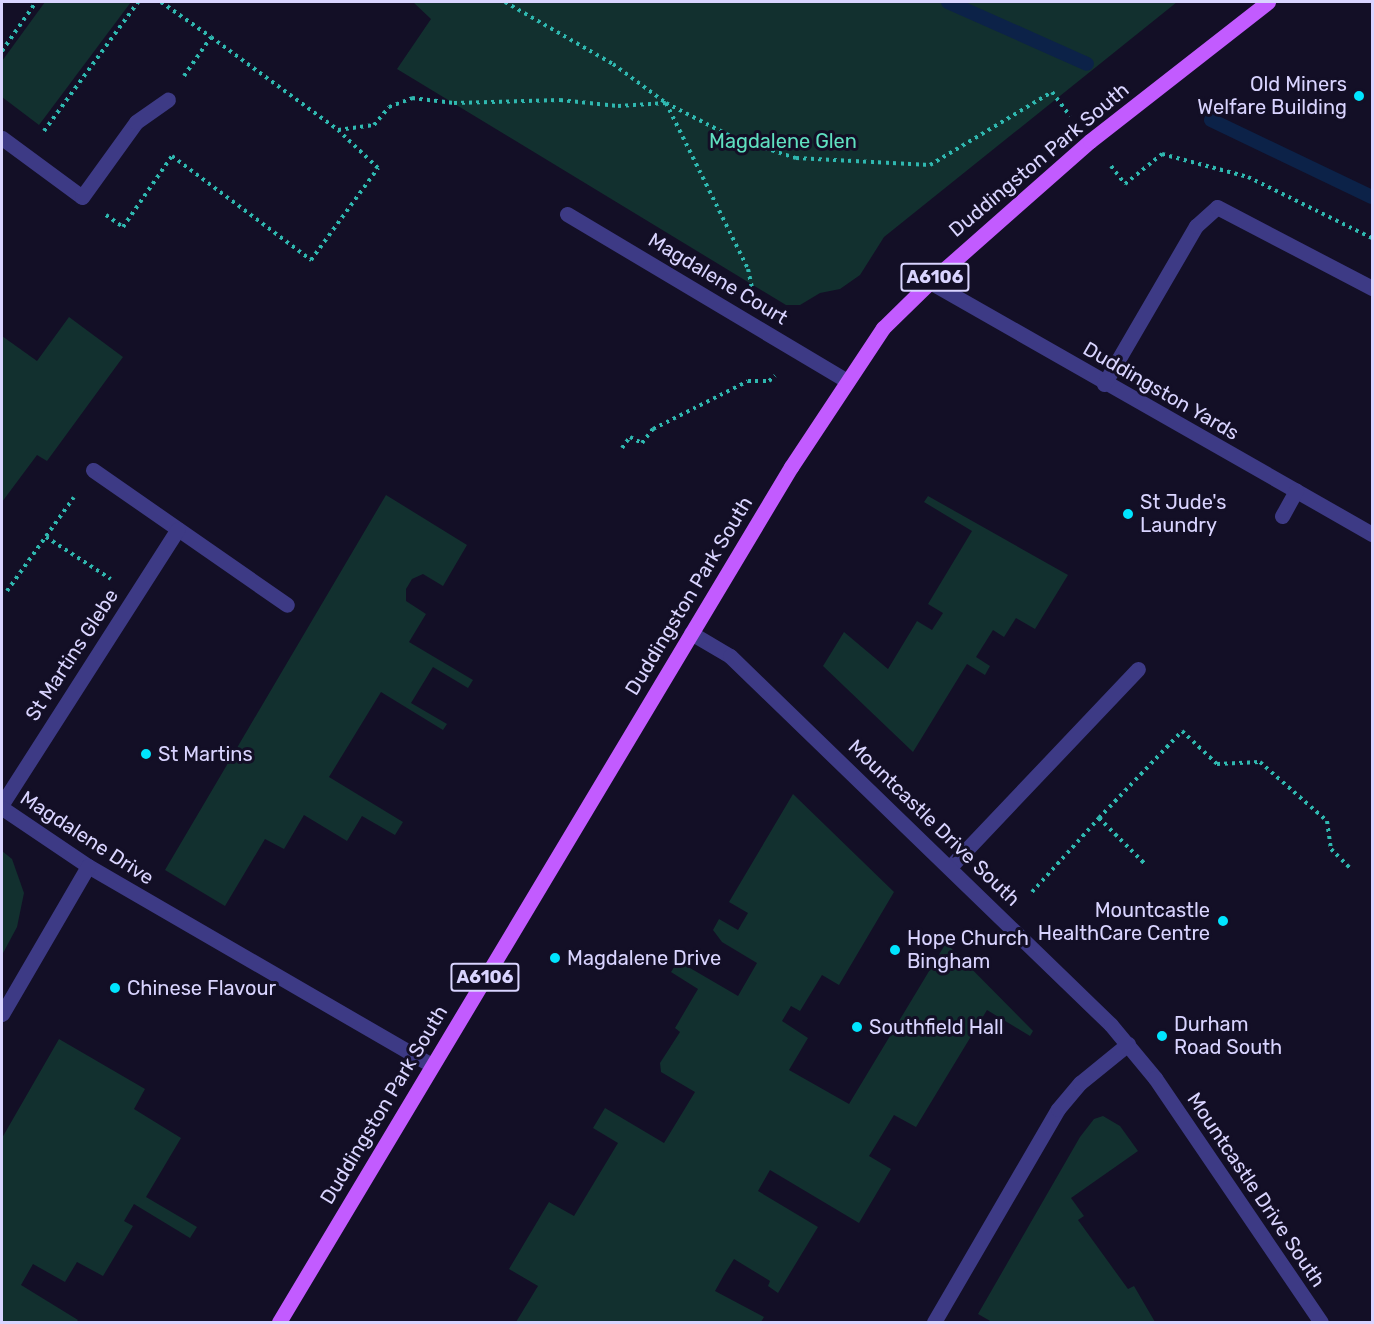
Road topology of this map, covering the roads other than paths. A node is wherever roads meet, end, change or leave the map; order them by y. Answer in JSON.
{"nodes":[{"id":1,"x":1268,"y":2,"type":"edge"},
{"id":2,"x":168,"y":100,"type":"road end"},
{"id":3,"x":2,"y":138,"type":"edge"},
{"id":4,"x":567,"y":214,"type":"dead end"},
{"id":5,"x":930,"y":282,"type":"junction"},
{"id":6,"x":1372,"y":288,"type":"edge"},
{"id":7,"x":847,"y":381,"type":"junction"},
{"id":8,"x":1104,"y":384,"type":"junction"},
{"id":9,"x":93,"y":470,"type":"road end"},
{"id":10,"x":1296,"y":491,"type":"junction"},
{"id":11,"x":1282,"y":516,"type":"dead end"},
{"id":12,"x":178,"y":529,"type":"junction"},
{"id":13,"x":1372,"y":534,"type":"edge"},
{"id":14,"x":287,"y":605,"type":"dead end"},
{"id":15,"x":691,"y":633,"type":"junction"},
{"id":16,"x":1138,"y":669,"type":"dead end"},
{"id":17,"x":2,"y":806,"type":"edge"},
{"id":18,"x":88,"y":866,"type":"junction"},
{"id":19,"x":950,"y":867,"type":"junction"},
{"id":20,"x":2,"y":1014,"type":"edge"},
{"id":21,"x":1128,"y":1044,"type":"junction"},
{"id":22,"x":431,"y":1065,"type":"junction"},
{"id":23,"x":279,"y":1323,"type":"edge"},
{"id":24,"x":934,"y":1323,"type":"edge"},
{"id":25,"x":1321,"y":1323,"type":"edge"}],
"edges":[{"from":1,"to":5,"type":"main road","name":"Duddingston Park South","number":"A6106"},
{"from":2,"to":3,"type":"street"},
{"from":4,"to":7,"type":"street","name":"Magdalene Court"},
{"from":5,"to":7,"type":"main road","name":"Duddingston Park South","number":"A6106"},
{"from":5,"to":8,"type":"street","name":"Duddingston Yards"},
{"from":6,"to":8,"type":"street"},
{"from":7,"to":15,"type":"main road","name":"Duddingston Park South","number":"A6106"},
{"from":8,"to":10,"type":"street","name":"Duddingston Yards"},
{"from":9,"to":12,"type":"street"},
{"from":10,"to":11,"type":"street"},
{"from":10,"to":13,"type":"street","name":"Duddingston Yards"},
{"from":12,"to":14,"type":"street"},
{"from":12,"to":17,"type":"street","name":"St Martins Glebe"},
{"from":15,"to":19,"type":"street","name":"Mountcastle Drive South"},
{"from":15,"to":22,"type":"main road","name":"Duddingston Park South","number":"A6106"},
{"from":16,"to":19,"type":"street"},
{"from":17,"to":18,"type":"street","name":"Magdalene Drive"},
{"from":18,"to":20,"type":"street"},
{"from":18,"to":22,"type":"street","name":"Magdalene Drive"},
{"from":19,"to":21,"type":"street","name":"Mountcastle Drive South"},
{"from":21,"to":24,"type":"street"},
{"from":21,"to":25,"type":"street","name":"Mountcastle Drive South"},
{"from":22,"to":23,"type":"main road","name":"Duddingston Park South","number":"A6106"}]}
